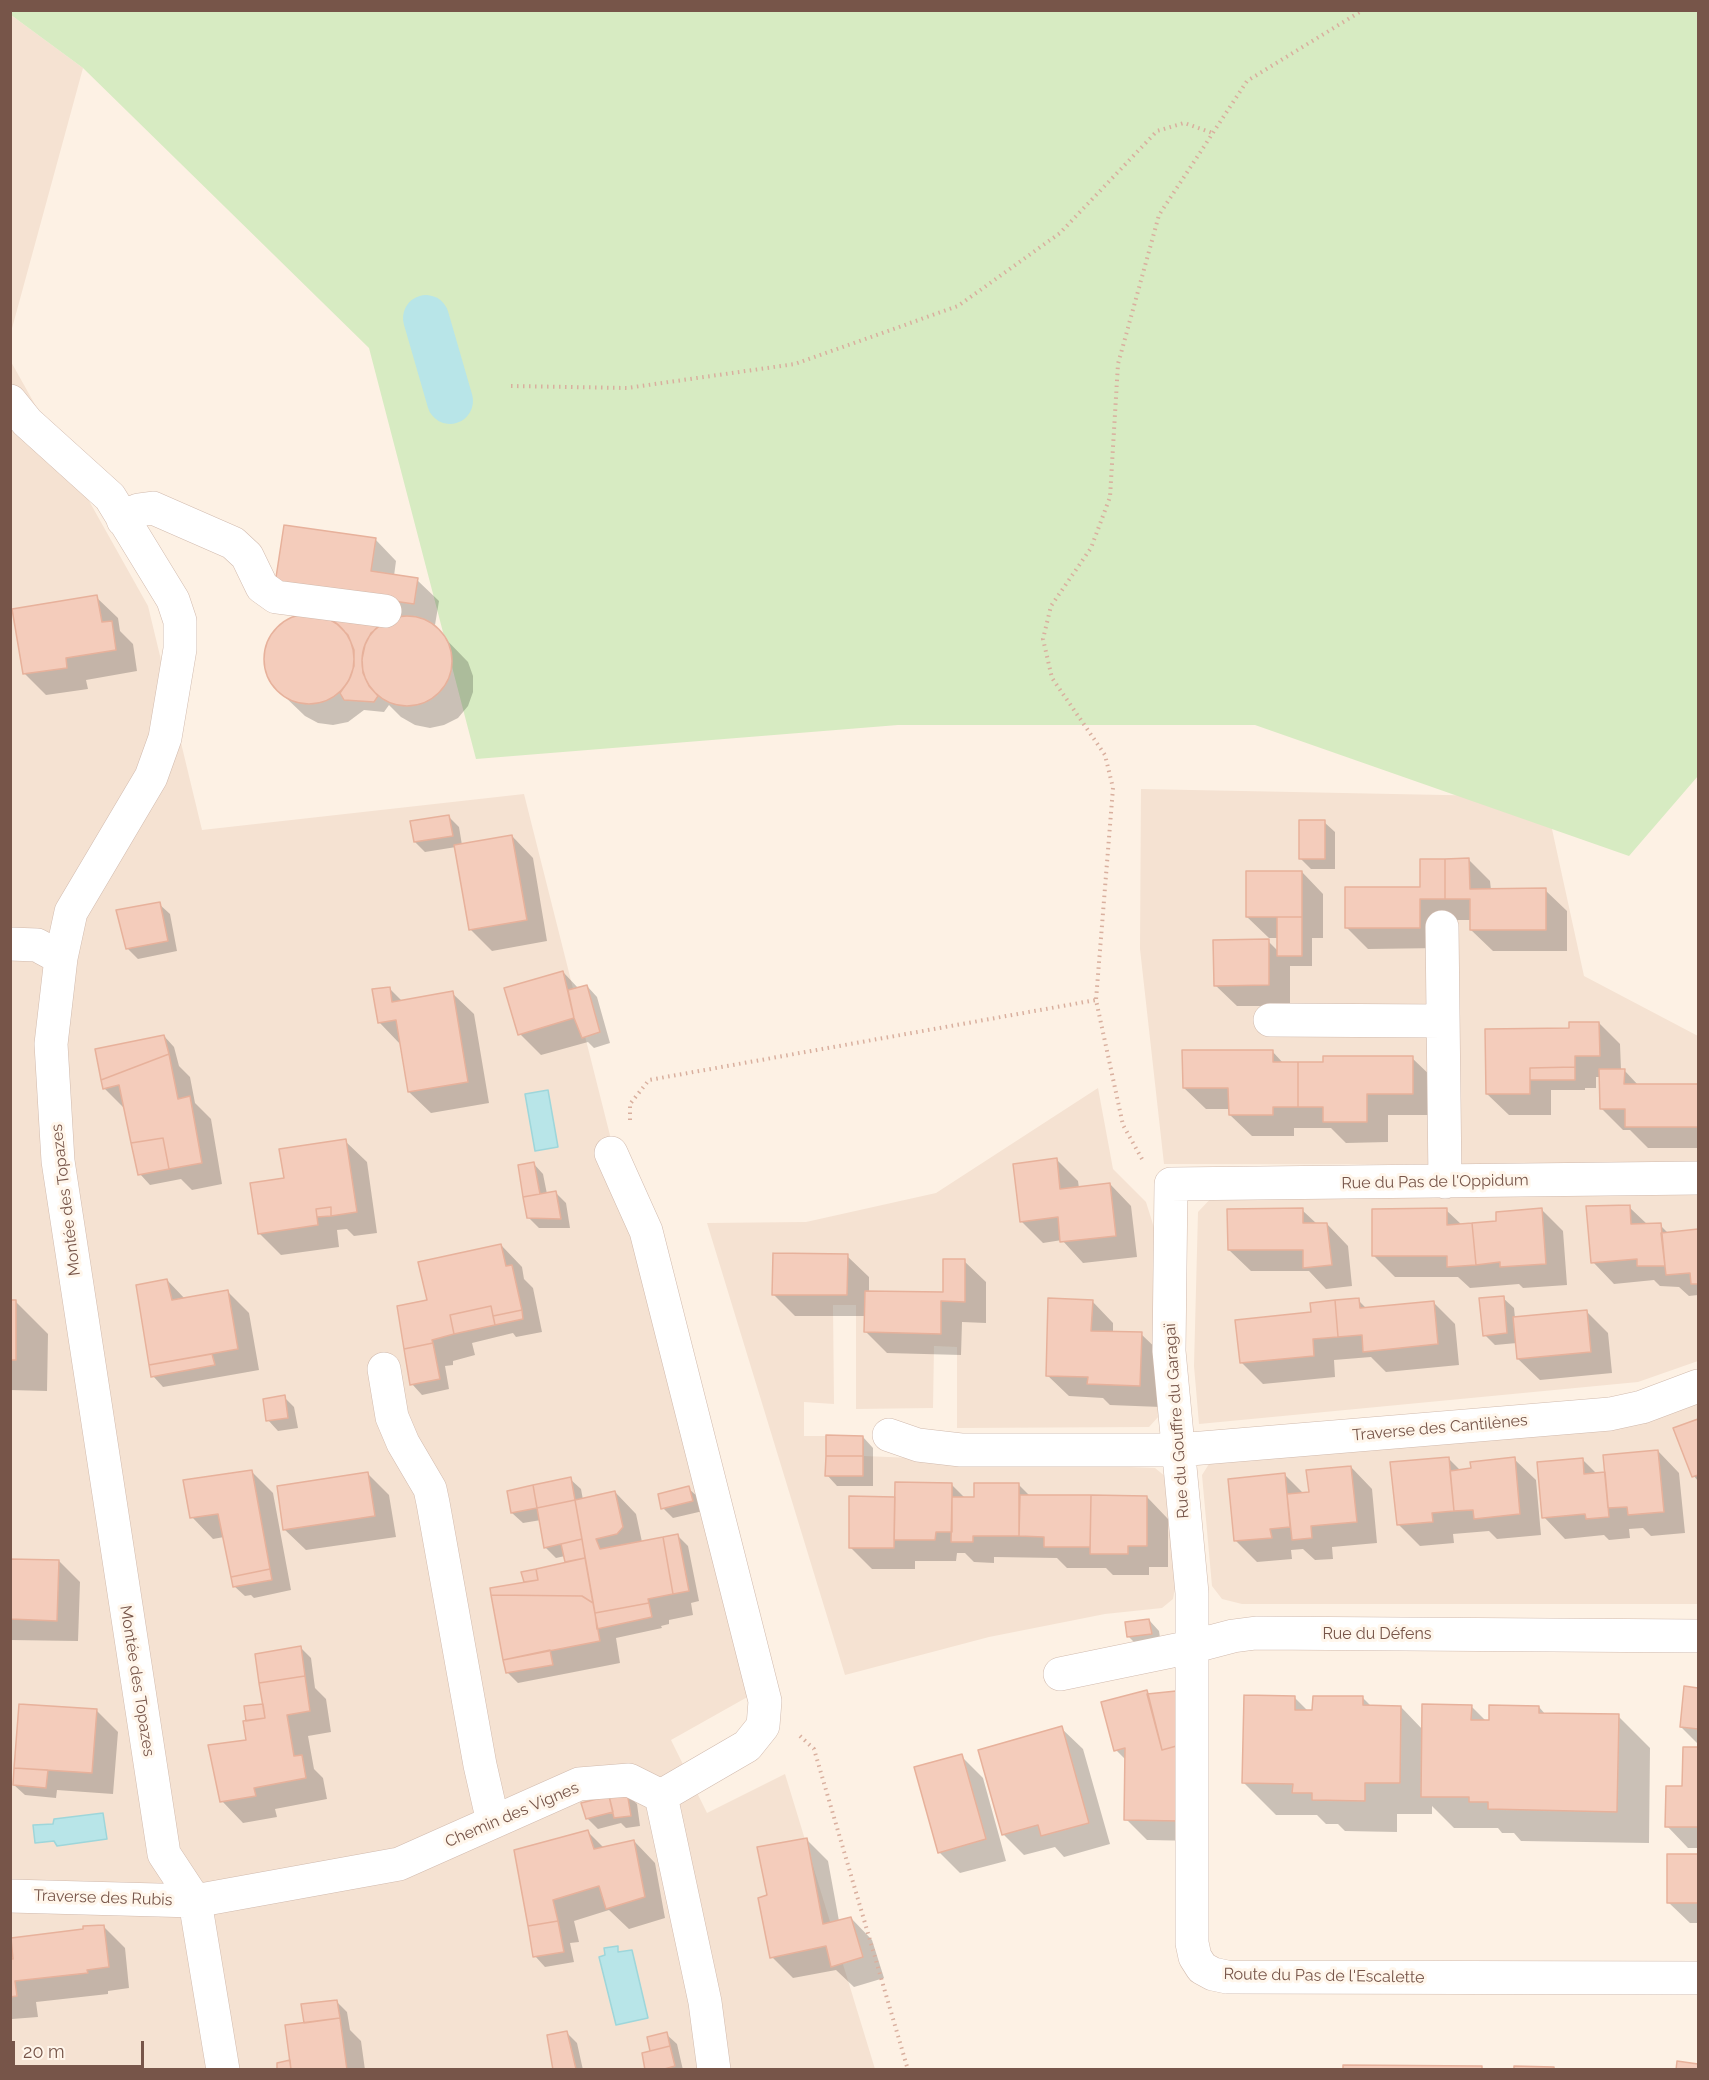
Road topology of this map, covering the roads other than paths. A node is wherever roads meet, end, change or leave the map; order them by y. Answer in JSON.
{"nodes":[{"id":1,"x":10,"y":401,"type":"edge"},
{"id":2,"x":123,"y":520,"type":"junction"},
{"id":3,"x":385,"y":611,"type":"dead end"},
{"id":4,"x":1443,"y":927,"type":"dead end"},
{"id":5,"x":10,"y":944,"type":"edge"},
{"id":6,"x":61,"y":958,"type":"junction"},
{"id":7,"x":1270,"y":1020,"type":"dead end"},
{"id":8,"x":1443,"y":1021,"type":"junction"},
{"id":9,"x":611,"y":1153,"type":"dead end"},
{"id":10,"x":1698,"y":1178,"type":"edge"},
{"id":11,"x":1445,"y":1182,"type":"junction"},
{"id":12,"x":1171,"y":1184,"type":"joint"},
{"id":13,"x":384,"y":1369,"type":"dead end"},
{"id":14,"x":1698,"y":1386,"type":"edge"},
{"id":15,"x":889,"y":1435,"type":"dead end"},
{"id":16,"x":1178,"y":1450,"type":"junction"},
{"id":17,"x":1698,"y":1636,"type":"edge"},
{"id":18,"x":1191,"y":1647,"type":"junction"},
{"id":19,"x":1060,"y":1674,"type":"dead end"},
{"id":20,"x":661,"y":1796,"type":"junction"},
{"id":21,"x":494,"y":1822,"type":"junction"},
{"id":22,"x":10,"y":1896,"type":"edge"},
{"id":23,"x":195,"y":1901,"type":"junction"},
{"id":24,"x":1698,"y":1978,"type":"edge"},
{"id":25,"x":222,"y":2070,"type":"edge"},
{"id":26,"x":714,"y":2070,"type":"edge"}],
"edges":[{"from":1,"to":2,"type":"street","name":"Montée des Topazes"},
{"from":2,"to":3,"type":"street"},
{"from":2,"to":6,"type":"street","name":"Montée des Topazes"},
{"from":4,"to":8,"type":"street"},
{"from":5,"to":6,"type":"street"},
{"from":6,"to":23,"type":"street","name":"Montée des Topazes"},
{"from":7,"to":8,"type":"street"},
{"from":8,"to":11,"type":"street"},
{"from":9,"to":20,"type":"street"},
{"from":10,"to":11,"type":"street","name":"Rue du Pas de l'Oppidum"},
{"from":11,"to":12,"type":"street","name":"Rue du Pas de l'Oppidum"},
{"from":12,"to":16,"type":"street","name":"Rue du Gouffre du Garagaï"},
{"from":13,"to":21,"type":"street"},
{"from":14,"to":16,"type":"street","name":"Traverse des Cantilènes"},
{"from":15,"to":16,"type":"street","name":"Traverse des Cantilènes"},
{"from":16,"to":18,"type":"street","name":"Rue du Gouffre du Garagaï"},
{"from":17,"to":18,"type":"street","name":"Rue du Défens"},
{"from":18,"to":19,"type":"street","name":"Rue du Défens"},
{"from":18,"to":24,"type":"street","name":"Route du Pas de l'Escalette"},
{"from":20,"to":21,"type":"street","name":"Chemin des Vignes"},
{"from":20,"to":26,"type":"street"},
{"from":21,"to":23,"type":"street","name":"Chemin des Vignes"},
{"from":22,"to":23,"type":"street","name":"Traverse des Rubis"},
{"from":23,"to":25,"type":"street","name":"Montée des Topazes"}]}
